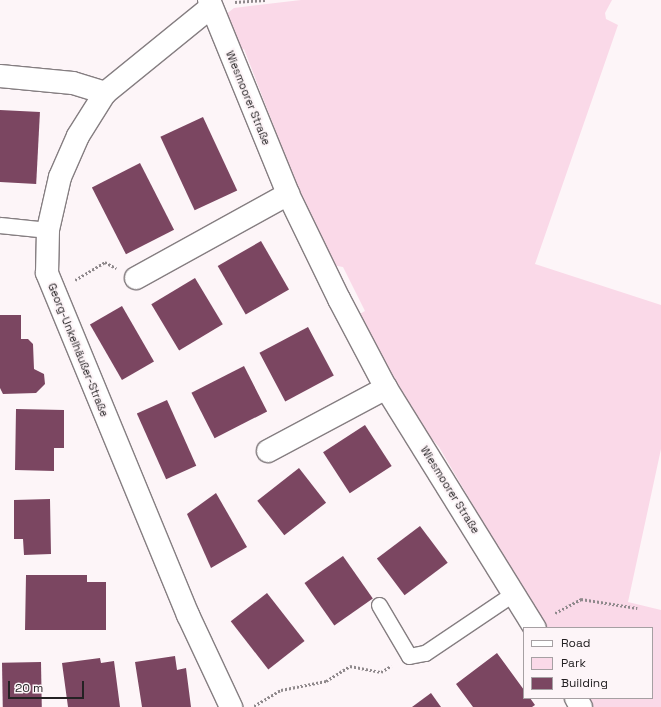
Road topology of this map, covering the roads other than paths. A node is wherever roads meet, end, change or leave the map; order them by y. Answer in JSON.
{"nodes":[{"id":1,"x":210,"y":3,"type":"edge"},
{"id":2,"x":0,"y":76,"type":"edge"},
{"id":3,"x":105,"y":94,"type":"junction"},
{"id":4,"x":288,"y":194,"type":"junction"},
{"id":5,"x":0,"y":225,"type":"edge"},
{"id":6,"x":48,"y":230,"type":"junction"},
{"id":7,"x":136,"y":278,"type":"road end"},
{"id":8,"x":386,"y":388,"type":"junction"},
{"id":9,"x":268,"y":451,"type":"dead end"},
{"id":10,"x":514,"y":593,"type":"junction"},
{"id":11,"x":379,"y":605,"type":"dead end"},
{"id":12,"x":534,"y":626,"type":"edge"},
{"id":13,"x":231,"y":707,"type":"edge"}],
"edges":[{"from":1,"to":3,"type":"street","name":"Georg-Unkelhäußer-Straße"},
{"from":1,"to":4,"type":"street","name":"Wiesmoorer Straße"},
{"from":2,"to":3,"type":"street"},
{"from":3,"to":6,"type":"street","name":"Georg-Unkelhäußer-Straße"},
{"from":4,"to":7,"type":"street"},
{"from":4,"to":8,"type":"street","name":"Wiesmoorer Straße"},
{"from":5,"to":6,"type":"lane"},
{"from":6,"to":13,"type":"street","name":"Georg-Unkelhäußer-Straße"},
{"from":8,"to":9,"type":"street"},
{"from":8,"to":10,"type":"street","name":"Wiesmoorer Straße"},
{"from":10,"to":11,"type":"lane"},
{"from":10,"to":12,"type":"street","name":"Wiesmoorer Straße"}]}
